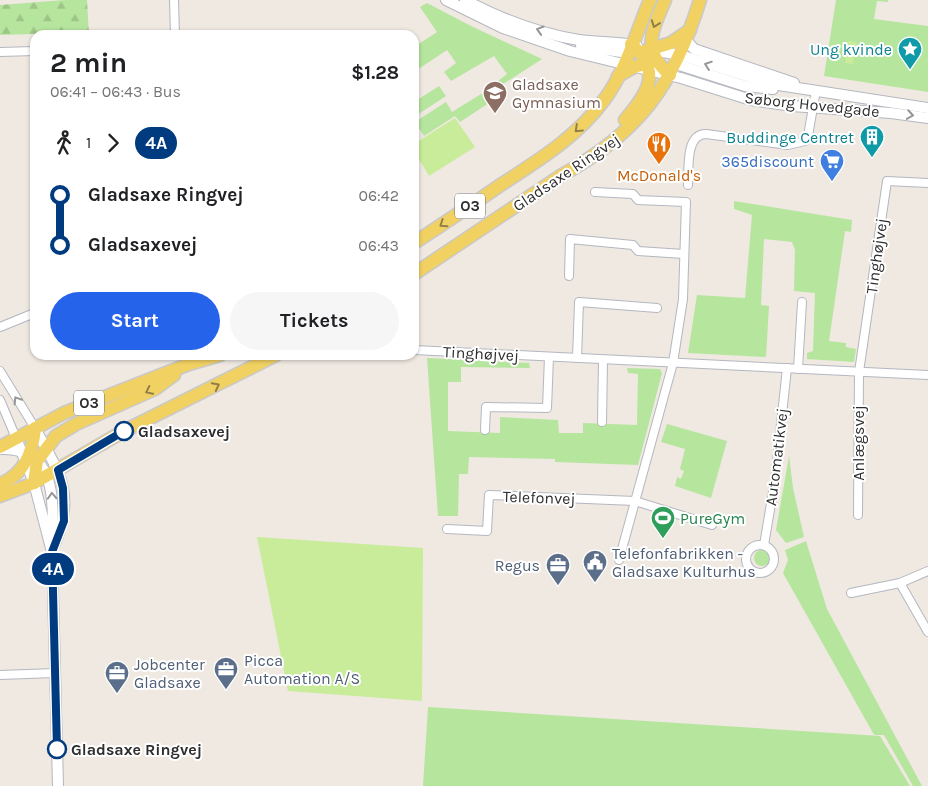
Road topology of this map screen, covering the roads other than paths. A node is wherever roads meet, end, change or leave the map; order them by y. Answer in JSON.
{"nodes":[{"id":1,"x":174,"y":0,"type":"edge"},
{"id":2,"x":446,"y":0,"type":"edge"},
{"id":3,"x":465,"y":0,"type":"edge"},
{"id":4,"x":650,"y":0,"type":"edge"},
{"id":5,"x":665,"y":0,"type":"edge"},
{"id":6,"x":700,"y":0,"type":"edge"},
{"id":7,"x":175,"y":30,"type":"edge"},
{"id":8,"x":688,"y":35,"type":"junction"},
{"id":9,"x":30,"y":51,"type":"edge"},
{"id":10,"x":0,"y":52,"type":"edge"},
{"id":11,"x":640,"y":58,"type":"junction"},
{"id":12,"x":676,"y":65,"type":"junction"},
{"id":13,"x":816,"y":90,"type":"junction"},
{"id":14,"x":813,"y":107,"type":"junction"},
{"id":15,"x":928,"y":108,"type":"edge"},
{"id":16,"x":928,"y":118,"type":"edge"},
{"id":17,"x":586,"y":162,"type":"junction"},
{"id":18,"x":928,"y":183,"type":"edge"},
{"id":19,"x":688,"y":184,"type":"dead end"},
{"id":20,"x":596,"y":192,"type":"dead end"},
{"id":21,"x":419,"y":240,"type":"edge"},
{"id":22,"x":684,"y":254,"type":"junction"},
{"id":23,"x":419,"y":271,"type":"edge"},
{"id":24,"x":568,"y":276,"type":"dead end"},
{"id":25,"x":802,"y":302,"type":"dead end"},
{"id":26,"x":658,"y":308,"type":"dead end"},
{"id":27,"x":30,"y":315,"type":"edge"},
{"id":28,"x":0,"y":327,"type":"edge"},
{"id":29,"x":419,"y":350,"type":"edge"},
{"id":30,"x":549,"y":357,"type":"junction"},
{"id":31,"x":577,"y":358,"type":"junction"},
{"id":32,"x":203,"y":360,"type":"edge"},
{"id":33,"x":266,"y":360,"type":"edge"},
{"id":34,"x":603,"y":360,"type":"junction"},
{"id":35,"x":673,"y":363,"type":"junction"},
{"id":36,"x":189,"y":364,"type":"junction"},
{"id":37,"x":786,"y":368,"type":"junction"},
{"id":38,"x":798,"y":369,"type":"junction"},
{"id":39,"x":0,"y":371,"type":"edge"},
{"id":40,"x":859,"y":372,"type":"junction"},
{"id":41,"x":928,"y":375,"type":"edge"},
{"id":42,"x":0,"y":400,"type":"edge"},
{"id":43,"x":602,"y":422,"type":"dead end"},
{"id":44,"x":35,"y":428,"type":"junction"},
{"id":45,"x":485,"y":430,"type":"dead end"},
{"id":46,"x":0,"y":448,"type":"edge"},
{"id":47,"x":46,"y":448,"type":"junction"},
{"id":48,"x":26,"y":453,"type":"junction"},
{"id":49,"x":53,"y":473,"type":"junction"},
{"id":50,"x":34,"y":483,"type":"junction"},
{"id":51,"x":0,"y":484,"type":"edge"},
{"id":52,"x":0,"y":496,"type":"edge"},
{"id":53,"x":635,"y":500,"type":"junction"},
{"id":54,"x":858,"y":514,"type":"dead end"},
{"id":55,"x":712,"y":525,"type":"dead end"},
{"id":56,"x":447,"y":529,"type":"dead end"},
{"id":57,"x":764,"y":545,"type":"dead end"},
{"id":58,"x":52,"y":552,"type":"junction"},
{"id":59,"x":618,"y":560,"type":"dead end"},
{"id":60,"x":928,"y":571,"type":"edge"},
{"id":61,"x":900,"y":583,"type":"junction"},
{"id":62,"x":851,"y":593,"type":"dead end"},
{"id":63,"x":928,"y":632,"type":"edge"},
{"id":64,"x":55,"y":672,"type":"junction"},
{"id":65,"x":0,"y":675,"type":"edge"},
{"id":66,"x":58,"y":786,"type":"edge"}],
"edges":[{"from":1,"to":7,"type":"street"},
{"from":2,"to":11,"type":"street"},
{"from":11,"to":3,"type":"street","one_way":true},
{"from":4,"to":11,"type":"main road","number":"O3"},
{"from":5,"to":11,"type":"main road","one_way":true},
{"from":6,"to":8,"type":"main road","number":"O3"},
{"from":8,"to":11,"type":"main road"},
{"from":8,"to":12,"type":"main road","name":"Gladsaxe Ringvej","number":"O3"},
{"from":8,"to":13,"type":"street"},
{"from":9,"to":10,"type":"street"},
{"from":11,"to":12,"type":"main road"},
{"from":11,"to":12,"type":"street"},
{"from":11,"to":17,"type":"main road"},
{"from":11,"to":21,"type":"main road","name":"Gladsaxe Ringvej","number":"O3","one_way":true},
{"from":13,"to":12,"type":"street","name":"Søborg Hovedgade","one_way":true},
{"from":12,"to":14,"type":"street","name":"Søborg Hovedgade"},
{"from":12,"to":17,"type":"main road","name":"Gladsaxe Ringvej","number":"O3"},
{"from":13,"to":14,"type":"street"},
{"from":13,"to":15,"type":"street","name":"Søborg Hovedgade"},
{"from":14,"to":16,"type":"street","name":"Søborg Hovedgade","one_way":true},
{"from":14,"to":19,"type":"street"},
{"from":17,"to":23,"type":"main road","name":"Gladsaxe Ringvej","number":"O3"},
{"from":18,"to":40,"type":"street","name":"Tinghøjvej"},
{"from":20,"to":22,"type":"street"},
{"from":22,"to":24,"type":"street"},
{"from":22,"to":35,"type":"street"},
{"from":25,"to":38,"type":"street"},
{"from":26,"to":31,"type":"street"},
{"from":27,"to":28,"type":"street"},
{"from":29,"to":30,"type":"street","name":"Tinghøjvej"},
{"from":30,"to":31,"type":"street","name":"Tinghøjvej"},
{"from":30,"to":45,"type":"street"},
{"from":31,"to":34,"type":"street","name":"Tinghøjvej"},
{"from":32,"to":36,"type":"main road","number":"O3"},
{"from":49,"to":33,"type":"main road","number":"O3","one_way":true},
{"from":34,"to":35,"type":"street","name":"Tinghøjvej"},
{"from":34,"to":43,"type":"street"},
{"from":35,"to":37,"type":"street","name":"Tinghøjvej"},
{"from":35,"to":53,"type":"street"},
{"from":36,"to":44,"type":"main road","number":"O3"},
{"from":36,"to":47,"type":"main road","one_way":true},
{"from":37,"to":38,"type":"street","name":"Tinghøjvej"},
{"from":37,"to":57,"type":"street","name":"Automatikvej"},
{"from":38,"to":40,"type":"street","name":"Tinghøjvej"},
{"from":44,"to":39,"type":"street","one_way":true},
{"from":40,"to":41,"type":"street","name":"Tinghøjvej"},
{"from":40,"to":54,"type":"street","name":"Anlægsvej"},
{"from":42,"to":48,"type":"street"},
{"from":44,"to":47,"type":"street"},
{"from":44,"to":48,"type":"main road","number":"O3"},
{"from":44,"to":48,"type":"main road"},
{"from":46,"to":48,"type":"main road","number":"O3"},
{"from":47,"to":48,"type":"main road"},
{"from":47,"to":49,"type":"street"},
{"from":48,"to":49,"type":"street"},
{"from":48,"to":50,"type":"main road"},
{"from":48,"to":51,"type":"main road"},
{"from":49,"to":50,"type":"main road","number":"O3"},
{"from":58,"to":49,"type":"street","one_way":true},
{"from":50,"to":52,"type":"main road","number":"O3"},
{"from":50,"to":58,"type":"street"},
{"from":53,"to":55,"type":"street","name":"Telefonvej"},
{"from":53,"to":56,"type":"street","name":"Telefonvej"},
{"from":53,"to":59,"type":"street"},
{"from":58,"to":64,"type":"street"},
{"from":60,"to":61,"type":"street"},
{"from":61,"to":62,"type":"street"},
{"from":61,"to":63,"type":"street"},
{"from":64,"to":65,"type":"street"},
{"from":64,"to":66,"type":"street"}]}
